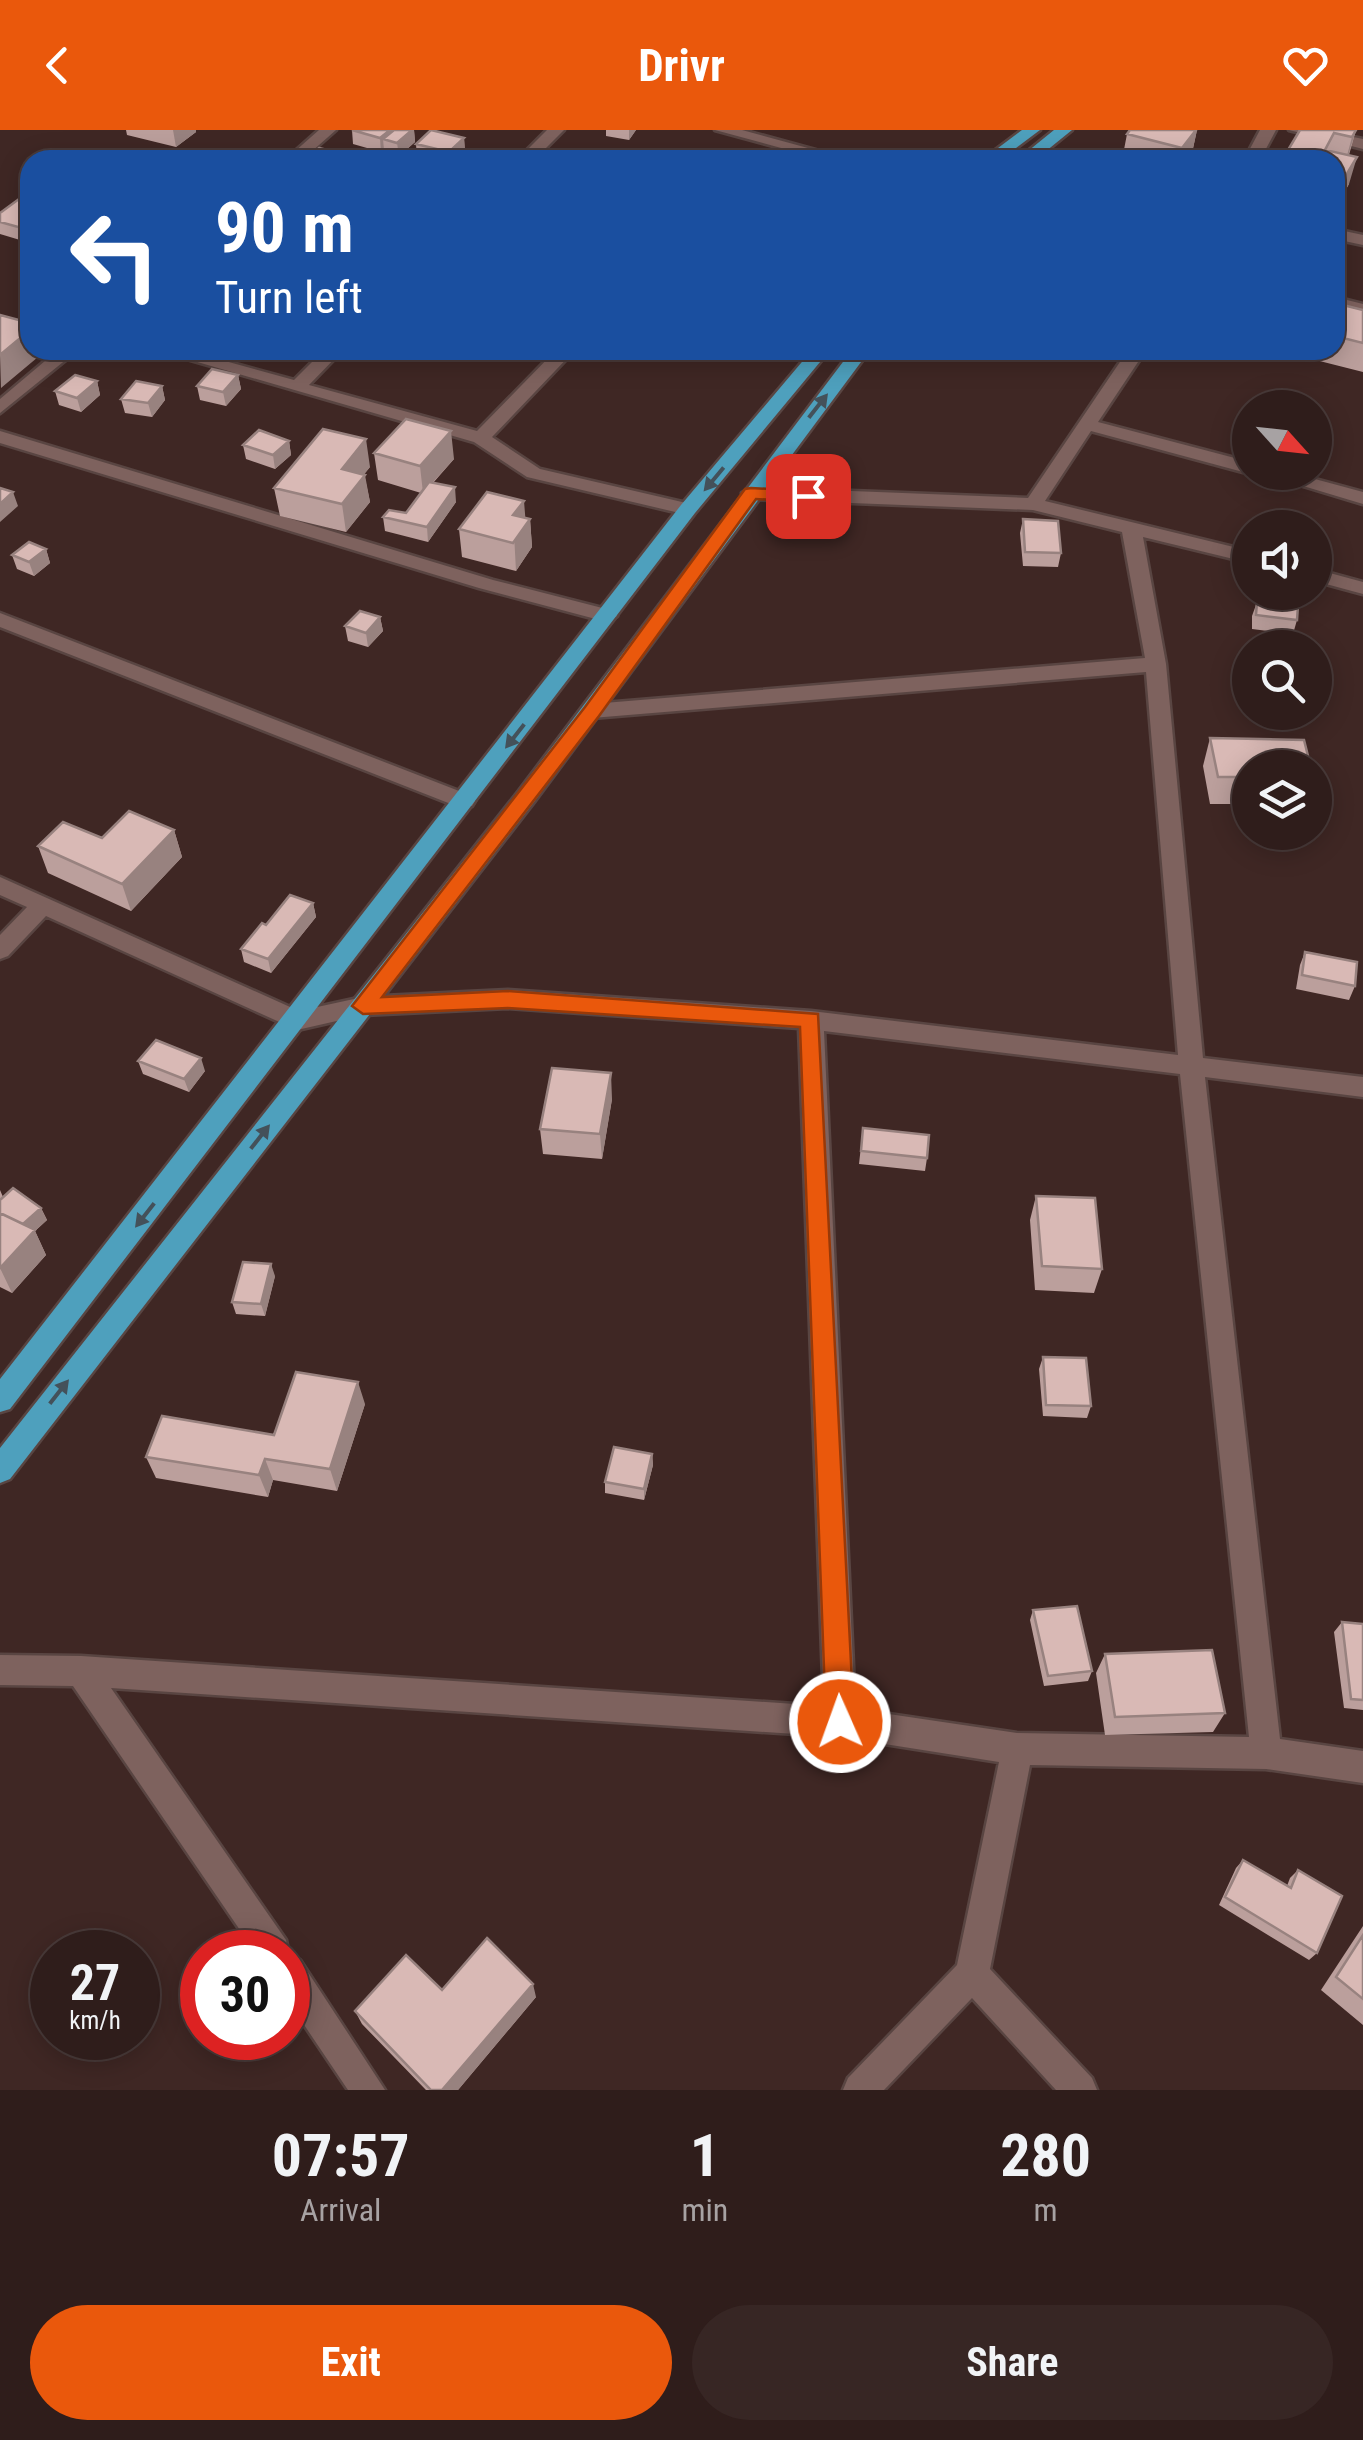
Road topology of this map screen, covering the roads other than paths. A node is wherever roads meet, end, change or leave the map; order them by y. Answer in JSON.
{"nodes":[{"id":1,"x":328,"y":130,"type":"edge"},
{"id":2,"x":556,"y":130,"type":"edge"},
{"id":3,"x":723,"y":130,"type":"edge"},
{"id":4,"x":1032,"y":130,"type":"edge"},
{"id":5,"x":1064,"y":130,"type":"edge"},
{"id":6,"x":1298,"y":130,"type":"edge"},
{"id":7,"x":778,"y":136,"type":"edge"},
{"id":8,"x":1363,"y":144,"type":"edge"},
{"id":9,"x":305,"y":150,"type":"edge"},
{"id":10,"x":535,"y":150,"type":"edge"},
{"id":11,"x":816,"y":150,"type":"edge"},
{"id":12,"x":1004,"y":150,"type":"edge"},
{"id":13,"x":1038,"y":150,"type":"edge"},
{"id":14,"x":58,"y":360,"type":"edge"},
{"id":15,"x":202,"y":360,"type":"edge"},
{"id":16,"x":324,"y":360,"type":"edge"},
{"id":17,"x":556,"y":360,"type":"edge"},
{"id":18,"x":813,"y":360,"type":"edge"},
{"id":19,"x":853,"y":360,"type":"edge"},
{"id":20,"x":1130,"y":360,"type":"edge"},
{"id":21,"x":298,"y":386,"type":"junction"},
{"id":22,"x":0,"y":408,"type":"edge"},
{"id":23,"x":1088,"y":425,"type":"junction"},
{"id":24,"x":0,"y":437,"type":"edge"},
{"id":25,"x":481,"y":438,"type":"junction"},
{"id":26,"x":1232,"y":463,"type":"edge"},
{"id":27,"x":1332,"y":490,"type":"edge"},
{"id":28,"x":751,"y":493,"type":"junction"},
{"id":29,"x":1363,"y":498,"type":"edge"},
{"id":30,"x":1033,"y":504,"type":"junction"},
{"id":31,"x":688,"y":509,"type":"junction"},
{"id":32,"x":1132,"y":526,"type":"junction"},
{"id":33,"x":1232,"y":552,"type":"edge"},
{"id":34,"x":1332,"y":580,"type":"edge"},
{"id":35,"x":1363,"y":588,"type":"edge"},
{"id":36,"x":607,"y":616,"type":"junction"},
{"id":37,"x":0,"y":620,"type":"edge"},
{"id":38,"x":1156,"y":664,"type":"junction"},
{"id":39,"x":592,"y":712,"type":"junction"},
{"id":40,"x":464,"y":801,"type":"junction"},
{"id":41,"x":0,"y":885,"type":"edge"},
{"id":42,"x":44,"y":903,"type":"junction"},
{"id":43,"x":0,"y":950,"type":"edge"},
{"id":44,"x":363,"y":1006,"type":"junction"},
{"id":45,"x":810,"y":1020,"type":"junction"},
{"id":46,"x":297,"y":1021,"type":"junction"},
{"id":47,"x":1191,"y":1066,"type":"junction"},
{"id":48,"x":1363,"y":1087,"type":"edge"},
{"id":49,"x":0,"y":1400,"type":"edge"},
{"id":50,"x":0,"y":1470,"type":"edge"},
{"id":51,"x":0,"y":1670,"type":"edge"},
{"id":52,"x":80,"y":1671,"type":"junction"},
{"id":53,"x":840,"y":1722,"type":"junction"},
{"id":54,"x":1017,"y":1749,"type":"junction"},
{"id":55,"x":1266,"y":1753,"type":"junction"},
{"id":56,"x":1363,"y":1767,"type":"edge"},
{"id":57,"x":259,"y":1930,"type":"edge"},
{"id":58,"x":972,"y":1974,"type":"junction"},
{"id":59,"x":310,"y":2004,"type":"edge"},
{"id":60,"x":368,"y":2090,"type":"edge"},
{"id":61,"x":860,"y":2090,"type":"edge"},
{"id":62,"x":1080,"y":2090,"type":"edge"}],
"edges":[{"from":1,"to":9,"type":"street"},
{"from":2,"to":10,"type":"street"},
{"from":3,"to":7,"type":"street"},
{"from":4,"to":12,"type":"main road"},
{"from":5,"to":13,"type":"main road"},
{"from":6,"to":8,"type":"street"},
{"from":7,"to":11,"type":"street"},
{"from":14,"to":22,"type":"street"},
{"from":15,"to":21,"type":"street"},
{"from":16,"to":21,"type":"street"},
{"from":17,"to":25,"type":"street"},
{"from":18,"to":31,"type":"main road","one_way":true},
{"from":28,"to":19,"type":"main road","one_way":true},
{"from":20,"to":23,"type":"street"},
{"from":21,"to":25,"type":"street"},
{"from":23,"to":26,"type":"street"},
{"from":23,"to":30,"type":"street"},
{"from":24,"to":36,"type":"street"},
{"from":25,"to":31,"type":"street"},
{"from":27,"to":29,"type":"street"},
{"from":28,"to":30,"type":"street"},
{"from":28,"to":39,"type":"main road"},
{"from":30,"to":32,"type":"street"},
{"from":31,"to":36,"type":"main road"},
{"from":32,"to":33,"type":"street"},
{"from":32,"to":38,"type":"street"},
{"from":34,"to":35,"type":"street"},
{"from":36,"to":40,"type":"main road","one_way":true},
{"from":37,"to":40,"type":"street"},
{"from":38,"to":39,"type":"street"},
{"from":38,"to":47,"type":"street"},
{"from":39,"to":44,"type":"main road"},
{"from":40,"to":46,"type":"main road"},
{"from":41,"to":42,"type":"street"},
{"from":42,"to":43,"type":"street"},
{"from":42,"to":46,"type":"street"},
{"from":44,"to":45,"type":"street"},
{"from":44,"to":46,"type":"street"},
{"from":50,"to":44,"type":"main road","one_way":true},
{"from":45,"to":47,"type":"street"},
{"from":45,"to":53,"type":"street"},
{"from":46,"to":49,"type":"main road","one_way":true},
{"from":47,"to":48,"type":"street"},
{"from":47,"to":55,"type":"street"},
{"from":51,"to":52,"type":"street"},
{"from":52,"to":53,"type":"street"},
{"from":52,"to":57,"type":"street"},
{"from":53,"to":54,"type":"street"},
{"from":54,"to":55,"type":"street"},
{"from":54,"to":58,"type":"street"},
{"from":55,"to":56,"type":"street"},
{"from":58,"to":61,"type":"street"},
{"from":58,"to":62,"type":"street"},
{"from":59,"to":60,"type":"street"}]}
